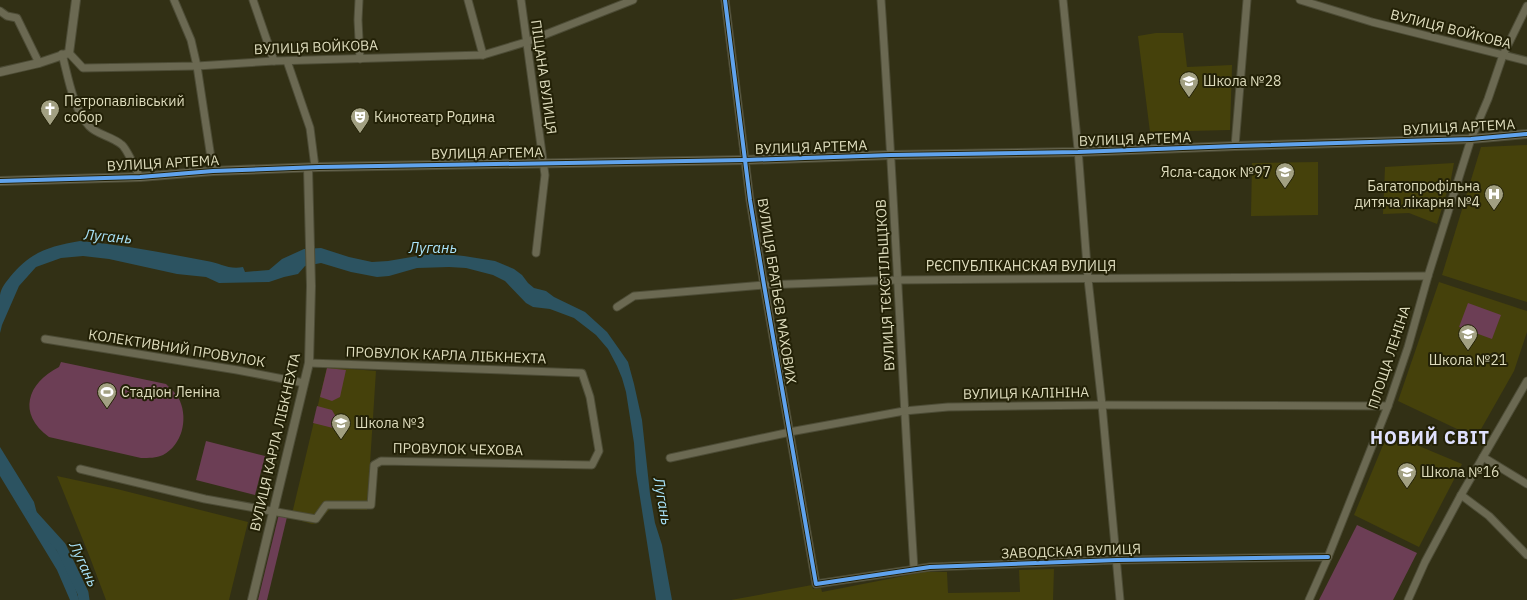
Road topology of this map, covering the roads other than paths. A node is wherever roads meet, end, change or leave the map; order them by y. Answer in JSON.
{"nodes":[{"id":1,"x":76,"y":0,"type":"edge"},
{"id":2,"x":174,"y":0,"type":"edge"},
{"id":3,"x":253,"y":0,"type":"edge"},
{"id":4,"x":359,"y":0,"type":"edge"},
{"id":5,"x":468,"y":0,"type":"edge"},
{"id":6,"x":521,"y":0,"type":"edge"},
{"id":7,"x":610,"y":0,"type":"edge"},
{"id":8,"x":633,"y":0,"type":"edge"},
{"id":9,"x":725,"y":0,"type":"edge"},
{"id":10,"x":881,"y":0,"type":"edge"},
{"id":11,"x":1064,"y":0,"type":"edge"},
{"id":12,"x":1248,"y":0,"type":"edge"},
{"id":13,"x":1300,"y":0,"type":"edge"},
{"id":14,"x":1527,"y":6,"type":"edge"},
{"id":15,"x":612,"y":8,"type":"junction"},
{"id":16,"x":0,"y":11,"type":"edge"},
{"id":17,"x":526,"y":42,"type":"junction"},
{"id":18,"x":66,"y":53,"type":"junction"},
{"id":19,"x":483,"y":55,"type":"junction"},
{"id":20,"x":1503,"y":55,"type":"junction"},
{"id":21,"x":360,"y":59,"type":"junction"},
{"id":22,"x":274,"y":61,"type":"junction"},
{"id":23,"x":287,"y":61,"type":"junction"},
{"id":24,"x":1527,"y":61,"type":"edge"},
{"id":25,"x":40,"y":63,"type":"junction"},
{"id":26,"x":197,"y":66,"type":"junction"},
{"id":27,"x":0,"y":72,"type":"edge"},
{"id":28,"x":1527,"y":134,"type":"edge"},
{"id":29,"x":1471,"y":139,"type":"junction"},
{"id":30,"x":1234,"y":146,"type":"junction"},
{"id":31,"x":1078,"y":152,"type":"junction"},
{"id":32,"x":891,"y":155,"type":"junction"},
{"id":33,"x":745,"y":160,"type":"junction"},
{"id":34,"x":543,"y":163,"type":"junction"},
{"id":35,"x":312,"y":168,"type":"junction"},
{"id":36,"x":213,"y":171,"type":"junction"},
{"id":37,"x":140,"y":177,"type":"junction"},
{"id":38,"x":0,"y":181,"type":"edge"},
{"id":39,"x":536,"y":253,"type":"dead end"},
{"id":40,"x":1428,"y":276,"type":"junction"},
{"id":41,"x":1088,"y":279,"type":"junction"},
{"id":42,"x":897,"y":280,"type":"junction"},
{"id":43,"x":764,"y":285,"type":"junction"},
{"id":44,"x":617,"y":307,"type":"dead end"},
{"id":45,"x":45,"y":339,"type":"dead end"},
{"id":46,"x":309,"y":363,"type":"junction"},
{"id":47,"x":582,"y":373,"type":"joint"},
{"id":48,"x":1527,"y":382,"type":"edge"},
{"id":49,"x":304,"y":383,"type":"junction"},
{"id":50,"x":1102,"y":405,"type":"junction"},
{"id":51,"x":1388,"y":406,"type":"junction"},
{"id":52,"x":904,"y":411,"type":"junction"},
{"id":53,"x":790,"y":432,"type":"junction"},
{"id":54,"x":1483,"y":457,"type":"junction"},
{"id":55,"x":670,"y":458,"type":"dead end"},
{"id":56,"x":80,"y":469,"type":"dead end"},
{"id":57,"x":1527,"y":484,"type":"edge"},
{"id":58,"x":1461,"y":495,"type":"junction"},
{"id":59,"x":273,"y":512,"type":"junction"},
{"id":60,"x":1527,"y":555,"type":"edge"},
{"id":61,"x":1328,"y":557,"type":"junction"},
{"id":62,"x":1117,"y":560,"type":"junction"},
{"id":63,"x":914,"y":569,"type":"junction"},
{"id":64,"x":816,"y":584,"type":"joint"},
{"id":65,"x":252,"y":600,"type":"edge"},
{"id":66,"x":1120,"y":600,"type":"edge"},
{"id":67,"x":1309,"y":600,"type":"edge"},
{"id":68,"x":1408,"y":600,"type":"edge"}],
"edges":[{"from":1,"to":18,"type":"street"},
{"from":2,"to":26,"type":"street"},
{"from":3,"to":22,"type":"street"},
{"from":4,"to":21,"type":"street"},
{"from":5,"to":19,"type":"street"},
{"from":6,"to":17,"type":"street","name":"ПІЩАНА ВУЛИЦЯ"},
{"from":7,"to":15,"type":"street"},
{"from":8,"to":15,"type":"street","name":"ВУЛИЦЯ ВОЙКОВА"},
{"from":9,"to":33,"type":"street","name":"ВУЛИЦЯ БРАТЬЄВ МАХОВИХ"},
{"from":10,"to":32,"type":"street","name":"ВУЛИЦЯ ТЄКСТІЛЬЩІКОВ"},
{"from":11,"to":31,"type":"street"},
{"from":12,"to":30,"type":"street"},
{"from":13,"to":20,"type":"street","name":"ВУЛИЦЯ ВОЙКОВА"},
{"from":14,"to":20,"type":"street","name":"ПЛОЩА ЛЕНІНА"},
{"from":15,"to":17,"type":"street","name":"ВУЛИЦЯ ВОЙКОВА"},
{"from":16,"to":25,"type":"street"},
{"from":17,"to":19,"type":"street","name":"ВУЛИЦЯ ВОЙКОВА"},
{"from":17,"to":34,"type":"street","name":"ПІЩАНА ВУЛИЦЯ"},
{"from":18,"to":25,"type":"street"},
{"from":18,"to":26,"type":"street","name":"ВУЛИЦЯ ВОЙКОВА"},
{"from":18,"to":37,"type":"street"},
{"from":19,"to":21,"type":"street","name":"ВУЛИЦЯ ВОЙКОВА"},
{"from":20,"to":24,"type":"street","name":"ВУЛИЦЯ ВОЙКОВА"},
{"from":20,"to":29,"type":"street","name":"ПЛОЩА ЛЕНІНА"},
{"from":21,"to":23,"type":"street","name":"ВУЛИЦЯ ВОЙКОВА"},
{"from":22,"to":23,"type":"street","name":"ВУЛИЦЯ ВОЙКОВА"},
{"from":22,"to":26,"type":"street","name":"ВУЛИЦЯ ВОЙКОВА"},
{"from":23,"to":35,"type":"street"},
{"from":25,"to":27,"type":"street"},
{"from":26,"to":36,"type":"street"},
{"from":28,"to":29,"type":"street","name":"ВУЛИЦЯ АРТЕМА"},
{"from":29,"to":30,"type":"street","name":"ВУЛИЦЯ АРТЕМА"},
{"from":29,"to":40,"type":"street","name":"ПЛОЩА ЛЕНІНА"},
{"from":30,"to":31,"type":"street","name":"ВУЛИЦЯ АРТЕМА"},
{"from":31,"to":32,"type":"street","name":"ВУЛИЦЯ АРТЕМА"},
{"from":31,"to":41,"type":"street"},
{"from":32,"to":33,"type":"street","name":"ВУЛИЦЯ АРТЕМА"},
{"from":32,"to":42,"type":"street","name":"ВУЛИЦЯ ТЄКСТІЛЬЩІКОВ"},
{"from":33,"to":34,"type":"street","name":"ВУЛИЦЯ АРТЕМА"},
{"from":33,"to":43,"type":"street","name":"ВУЛИЦЯ БРАТЬЄВ МАХОВИХ"},
{"from":34,"to":35,"type":"street","name":"ВУЛИЦЯ АРТЕМА"},
{"from":34,"to":39,"type":"street","name":"ПІЩАНА ВУЛИЦЯ"},
{"from":35,"to":36,"type":"street","name":"ВУЛИЦЯ АРТЕМА"},
{"from":35,"to":46,"type":"street","name":"ВУЛИЦЯ КАРЛА ЛІБКНЕХТА"},
{"from":36,"to":37,"type":"street","name":"ВУЛИЦЯ АРТЕМА"},
{"from":37,"to":38,"type":"street","name":"ВУЛИЦЯ АРТЕМА"},
{"from":40,"to":41,"type":"street","name":"РЄСПУБЛІКАНСКАЯ ВУЛИЦЯ"},
{"from":40,"to":51,"type":"street","name":"ПЛОЩА ЛЕНІНА"},
{"from":41,"to":42,"type":"street","name":"РЄСПУБЛІКАНСКАЯ ВУЛИЦЯ"},
{"from":41,"to":50,"type":"street"},
{"from":42,"to":43,"type":"street","name":"РЄСПУБЛІКАНСКАЯ ВУЛИЦЯ"},
{"from":42,"to":52,"type":"street","name":"ВУЛИЦЯ ТЄКСТІЛЬЩІКОВ"},
{"from":43,"to":44,"type":"street","name":"РЄСПУБЛІКАНСКАЯ ВУЛИЦЯ"},
{"from":43,"to":53,"type":"street","name":"ВУЛИЦЯ БРАТЬЄВ МАХОВИХ"},
{"from":45,"to":49,"type":"street","name":"КОЛЕКТИВНИЙ ПРОВУЛОК"},
{"from":46,"to":47,"type":"street","name":"ПРОВУЛОК КАРЛА ЛІБКНЕХТА"},
{"from":46,"to":49,"type":"street","name":"ВУЛИЦЯ КАРЛА ЛІБКНЕХТА"},
{"from":47,"to":59,"type":"street","name":"ПРОВУЛОК ЧЕХОВА"},
{"from":48,"to":54,"type":"street"},
{"from":49,"to":59,"type":"street","name":"ВУЛИЦЯ КАРЛА ЛІБКНЕХТА"},
{"from":50,"to":51,"type":"street","name":"ВУЛИЦЯ КАЛІНІНА"},
{"from":50,"to":52,"type":"street","name":"ВУЛИЦЯ КАЛІНІНА"},
{"from":50,"to":62,"type":"street"},
{"from":51,"to":61,"type":"street","name":"ПЛОЩА ЛЕНІНА"},
{"from":52,"to":53,"type":"street","name":"ВУЛИЦЯ КАЛІНІНА"},
{"from":52,"to":63,"type":"street","name":"ВУЛИЦЯ ТЄКСТІЛЬЩІКОВ"},
{"from":53,"to":55,"type":"street","name":"ВУЛИЦЯ КАЛІНІНА"},
{"from":53,"to":64,"type":"street","name":"ВУЛИЦЯ БРАТЬЄВ МАХОВИХ"},
{"from":54,"to":57,"type":"street"},
{"from":54,"to":58,"type":"street"},
{"from":56,"to":59,"type":"street"},
{"from":58,"to":60,"type":"street"},
{"from":58,"to":68,"type":"street"},
{"from":59,"to":65,"type":"street","name":"ВУЛИЦЯ КАРЛА ЛІБКНЕХТА"},
{"from":61,"to":62,"type":"street","name":"ЗАВОДСКАЯ ВУЛИЦЯ"},
{"from":61,"to":67,"type":"street","name":"ПЛОЩА ЛЕНІНА"},
{"from":62,"to":63,"type":"street","name":"ЗАВОДСКАЯ ВУЛИЦЯ"},
{"from":62,"to":66,"type":"street"},
{"from":63,"to":64,"type":"street","name":"ЗАВОДСКАЯ ВУЛИЦЯ"}]}
